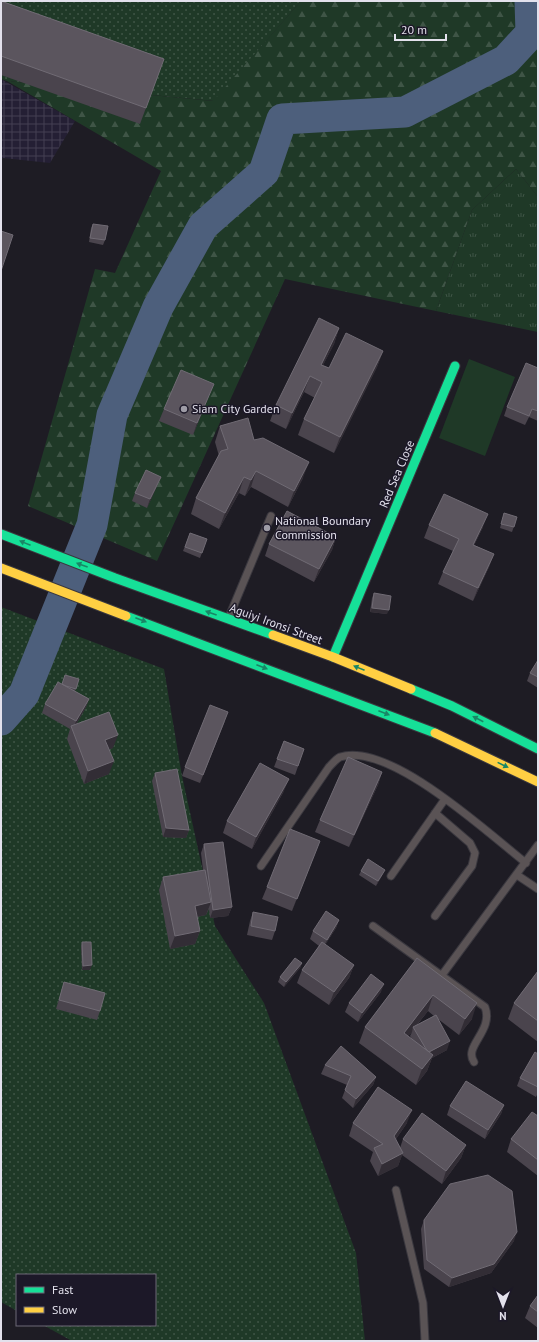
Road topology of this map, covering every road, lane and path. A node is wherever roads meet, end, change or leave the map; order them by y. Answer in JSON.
{"nodes":[{"id":1,"x":456,"y":366,"type":"dead end"},
{"id":2,"x":271,"y":516,"type":"dead end"},
{"id":3,"x":1,"y":534,"type":"edge"},
{"id":4,"x":1,"y":568,"type":"edge"},
{"id":5,"x":228,"y":619,"type":"junction"},
{"id":6,"x":333,"y":657,"type":"junction"},
{"id":7,"x":538,"y":749,"type":"edge"},
{"id":8,"x":538,"y":782,"type":"edge"},
{"id":9,"x":445,"y":800,"type":"junction"},
{"id":10,"x":435,"y":813,"type":"junction"},
{"id":11,"x":538,"y":845,"type":"edge"},
{"id":12,"x":526,"y":862,"type":"junction"},
{"id":13,"x":261,"y":866,"type":"dead end"},
{"id":14,"x":517,"y":875,"type":"junction"},
{"id":15,"x":391,"y":876,"type":"dead end"},
{"id":16,"x":538,"y":890,"type":"edge"},
{"id":17,"x":435,"y":916,"type":"dead end"},
{"id":18,"x":373,"y":926,"type":"dead end"},
{"id":19,"x":442,"y":975,"type":"junction"},
{"id":20,"x":474,"y":1062,"type":"dead end"},
{"id":21,"x":396,"y":1190,"type":"dead end"},
{"id":22,"x":425,"y":1341,"type":"edge"}],
"edges":[{"from":1,"to":6,"type":"main road","name":"Red Sea Close"},
{"from":2,"to":5,"type":"lane"},
{"from":5,"to":3,"type":"main road","name":"Aguiyi Ironsi Street","one_way":true},
{"from":4,"to":8,"type":"main road","one_way":true},
{"from":5,"to":6,"type":"main road","name":"Aguiyi Ironsi Street"},
{"from":7,"to":6,"type":"main road","name":"Aguiyi Ironsi Street","one_way":true},
{"from":9,"to":10,"type":"lane"},
{"from":9,"to":12,"type":"lane"},
{"from":9,"to":13,"type":"lane"},
{"from":10,"to":15,"type":"lane"},
{"from":10,"to":17,"type":"lane"},
{"from":11,"to":12,"type":"lane"},
{"from":12,"to":14,"type":"lane"},
{"from":14,"to":16,"type":"lane"},
{"from":14,"to":19,"type":"lane"},
{"from":18,"to":19,"type":"lane"},
{"from":19,"to":20,"type":"lane"},
{"from":21,"to":22,"type":"lane"}]}
